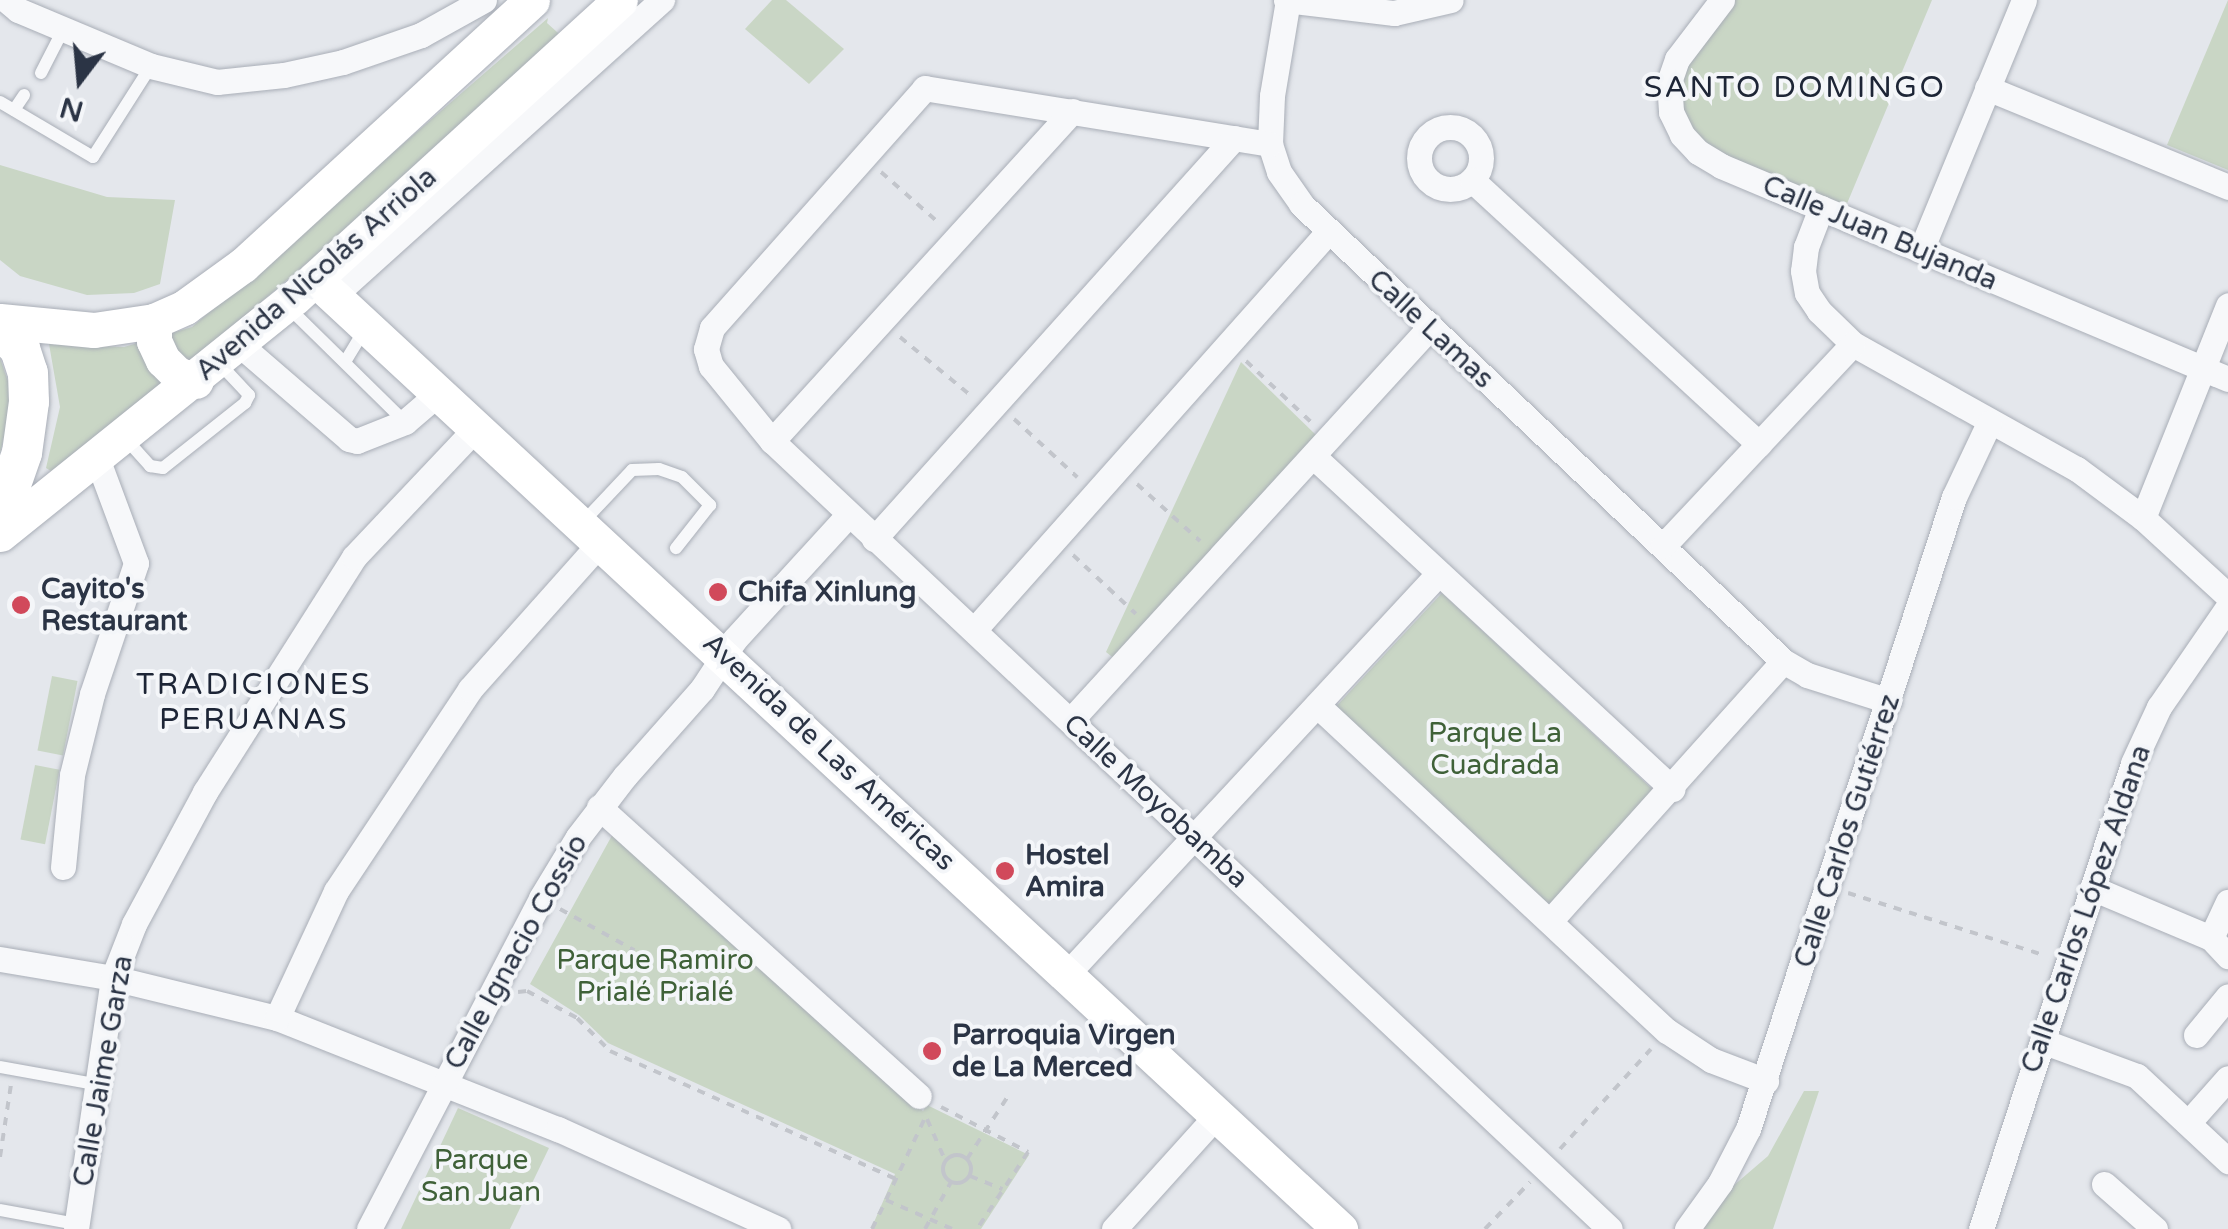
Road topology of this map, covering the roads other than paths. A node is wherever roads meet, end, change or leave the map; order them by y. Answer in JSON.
{"nodes":[{"id":1,"x":6,"y":0,"type":"edge"},
{"id":2,"x":484,"y":0,"type":"edge"},
{"id":3,"x":532,"y":0,"type":"edge"},
{"id":4,"x":550,"y":0,"type":"edge"},
{"id":5,"x":620,"y":0,"type":"edge"},
{"id":6,"x":662,"y":0,"type":"edge"},
{"id":7,"x":1287,"y":0,"type":"edge"},
{"id":8,"x":1451,"y":0,"type":"edge"},
{"id":9,"x":1722,"y":0,"type":"edge"},
{"id":10,"x":2024,"y":0,"type":"edge"},
{"id":11,"x":64,"y":30,"type":"junction"},
{"id":12,"x":586,"y":32,"type":"junction"},
{"id":13,"x":150,"y":66,"type":"junction"},
{"id":14,"x":40,"y":73,"type":"dead end"},
{"id":15,"x":1987,"y":88,"type":"junction"},
{"id":16,"x":24,"y":95,"type":"dead end"},
{"id":17,"x":0,"y":102,"type":"edge"},
{"id":18,"x":14,"y":110,"type":"junction"},
{"id":19,"x":1072,"y":111,"type":"junction"},
{"id":20,"x":1234,"y":138,"type":"junction"},
{"id":21,"x":1270,"y":144,"type":"junction"},
{"id":22,"x":1472,"y":180,"type":"dead end"},
{"id":23,"x":2228,"y":188,"type":"edge"},
{"id":24,"x":1821,"y":208,"type":"junction"},
{"id":25,"x":1328,"y":232,"type":"junction"},
{"id":26,"x":1921,"y":250,"type":"junction"},
{"id":27,"x":324,"y":288,"type":"junction"},
{"id":28,"x":286,"y":305,"type":"junction"},
{"id":29,"x":2228,"y":306,"type":"edge"},
{"id":30,"x":0,"y":320,"type":"edge"},
{"id":31,"x":154,"y":321,"type":"junction"},
{"id":32,"x":366,"y":326,"type":"junction"},
{"id":33,"x":0,"y":328,"type":"edge"},
{"id":34,"x":1430,"y":328,"type":"junction"},
{"id":35,"x":1853,"y":344,"type":"junction"},
{"id":36,"x":218,"y":362,"type":"junction"},
{"id":37,"x":345,"y":362,"type":"junction"},
{"id":38,"x":2204,"y":368,"type":"junction"},
{"id":39,"x":2228,"y":378,"type":"edge"},
{"id":40,"x":440,"y":392,"type":"junction"},
{"id":41,"x":405,"y":422,"type":"junction"},
{"id":42,"x":1988,"y":423,"type":"junction"},
{"id":43,"x":478,"y":426,"type":"junction"},
{"id":44,"x":772,"y":441,"type":"junction"},
{"id":45,"x":1759,"y":444,"type":"junction"},
{"id":46,"x":1320,"y":447,"type":"junction"},
{"id":47,"x":111,"y":448,"type":"junction"},
{"id":48,"x":849,"y":514,"type":"junction"},
{"id":49,"x":0,"y":516,"type":"edge"},
{"id":50,"x":2143,"y":518,"type":"junction"},
{"id":51,"x":592,"y":532,"type":"junction"},
{"id":52,"x":0,"y":534,"type":"edge"},
{"id":53,"x":874,"y":538,"type":"junction"},
{"id":54,"x":1663,"y":546,"type":"junction"},
{"id":55,"x":676,"y":548,"type":"dead end"},
{"id":56,"x":1439,"y":572,"type":"junction"},
{"id":57,"x":2228,"y":596,"type":"edge"},
{"id":58,"x":2228,"y":607,"type":"edge"},
{"id":59,"x":974,"y":630,"type":"junction"},
{"id":60,"x":726,"y":656,"type":"junction"},
{"id":61,"x":1784,"y":661,"type":"junction"},
{"id":62,"x":1889,"y":701,"type":"junction"},
{"id":63,"x":1317,"y":705,"type":"junction"},
{"id":64,"x":1071,"y":720,"type":"junction"},
{"id":65,"x":1673,"y":789,"type":"junction"},
{"id":66,"x":599,"y":807,"type":"junction"},
{"id":67,"x":1194,"y":838,"type":"junction"},
{"id":68,"x":63,"y":867,"type":"dead end"},
{"id":69,"x":2092,"y":888,"type":"junction"},
{"id":70,"x":2228,"y":902,"type":"edge"},
{"id":71,"x":1550,"y":921,"type":"junction"},
{"id":72,"x":2219,"y":947,"type":"edge"},
{"id":73,"x":0,"y":958,"type":"edge"},
{"id":74,"x":1066,"y":975,"type":"junction"},
{"id":75,"x":113,"y":978,"type":"junction"},
{"id":76,"x":2228,"y":996,"type":"edge"},
{"id":77,"x":276,"y":1018,"type":"junction"},
{"id":78,"x":2196,"y":1035,"type":"dead end"},
{"id":79,"x":2042,"y":1041,"type":"junction"},
{"id":80,"x":6,"y":1068,"type":"edge"},
{"id":81,"x":2228,"y":1078,"type":"edge"},
{"id":82,"x":1766,"y":1081,"type":"junction"},
{"id":83,"x":443,"y":1083,"type":"junction"},
{"id":84,"x":100,"y":1085,"type":"junction"},
{"id":85,"x":923,"y":1106,"type":"road end"},
{"id":86,"x":1217,"y":1116,"type":"junction"},
{"id":87,"x":2188,"y":1122,"type":"junction"},
{"id":88,"x":2228,"y":1161,"type":"edge"},
{"id":89,"x":2104,"y":1184,"type":"dead end"},
{"id":90,"x":0,"y":1210,"type":"edge"},
{"id":91,"x":76,"y":1226,"type":"edge"},
{"id":92,"x":369,"y":1229,"type":"edge"},
{"id":93,"x":778,"y":1229,"type":"edge"},
{"id":94,"x":1114,"y":1229,"type":"edge"},
{"id":95,"x":1340,"y":1229,"type":"edge"},
{"id":96,"x":1610,"y":1229,"type":"edge"},
{"id":97,"x":1688,"y":1229,"type":"edge"},
{"id":98,"x":1980,"y":1229,"type":"edge"},
{"id":99,"x":2155,"y":1229,"type":"edge"}],
"edges":[{"from":1,"to":11,"type":"street"},
{"from":2,"to":13,"type":"street"},
{"from":3,"to":31,"type":"main road","name":"Avenida Nicolás Arriola"},
{"from":4,"to":12,"type":"main road"},
{"from":5,"to":12,"type":"main road","name":"Avenida Nicolás Arriola"},
{"from":6,"to":27,"type":"street","name":"Avenida Nicolás Arriola"},
{"from":7,"to":8,"type":"street"},
{"from":7,"to":21,"type":"street"},
{"from":9,"to":24,"type":"street","name":"Calle Juan Bujanda"},
{"from":10,"to":15,"type":"street"},
{"from":11,"to":13,"type":"street"},
{"from":11,"to":14,"type":"lane"},
{"from":12,"to":27,"type":"main road","name":"Avenida Nicolás Arriola"},
{"from":13,"to":18,"type":"lane"},
{"from":15,"to":23,"type":"street"},
{"from":15,"to":26,"type":"street"},
{"from":16,"to":18,"type":"lane"},
{"from":17,"to":18,"type":"lane"},
{"from":19,"to":20,"type":"street"},
{"from":19,"to":44,"type":"street"},
{"from":19,"to":44,"type":"street","name":"Calle Moyobamba"},
{"from":20,"to":21,"type":"street"},
{"from":20,"to":53,"type":"street"},
{"from":21,"to":25,"type":"street","name":"Calle Lamas"},
{"from":22,"to":45,"type":"street"},
{"from":24,"to":26,"type":"street","name":"Calle Juan Bujanda"},
{"from":24,"to":35,"type":"street"},
{"from":25,"to":34,"type":"street","name":"Calle Lamas"},
{"from":25,"to":59,"type":"street"},
{"from":26,"to":38,"type":"street","name":"Calle Juan Bujanda"},
{"from":27,"to":28,"type":"main road","name":"Avenida Nicolás Arriola"},
{"from":27,"to":32,"type":"main road","name":"Avenida de Las Américas"},
{"from":28,"to":36,"type":"main road","name":"Avenida Nicolás Arriola"},
{"from":28,"to":37,"type":"lane"},
{"from":29,"to":38,"type":"street"},
{"from":30,"to":31,"type":"main road","name":"Avenida Nicolás Arriola"},
{"from":31,"to":36,"type":"main road"},
{"from":32,"to":37,"type":"lane"},
{"from":32,"to":40,"type":"main road","name":"Avenida de Las Américas"},
{"from":33,"to":49,"type":"main road"},
{"from":34,"to":46,"type":"street"},
{"from":34,"to":54,"type":"street","name":"Calle Lamas"},
{"from":35,"to":42,"type":"street"},
{"from":35,"to":45,"type":"street"},
{"from":36,"to":41,"type":"street"},
{"from":36,"to":47,"type":"main road","name":"Avenida Nicolás Arriola"},
{"from":36,"to":47,"type":"lane"},
{"from":37,"to":41,"type":"lane"},
{"from":38,"to":39,"type":"street","name":"Calle Juan Bujanda"},
{"from":38,"to":50,"type":"street"},
{"from":40,"to":41,"type":"street"},
{"from":40,"to":43,"type":"main road","name":"Avenida de Las Américas"},
{"from":42,"to":50,"type":"street"},
{"from":42,"to":62,"type":"street","name":"Calle Carlos Gutiérrez"},
{"from":43,"to":51,"type":"main road","name":"Avenida de Las Américas"},
{"from":43,"to":75,"type":"street","name":"Calle Jaime Garza"},
{"from":44,"to":48,"type":"street","name":"Calle Moyobamba"},
{"from":45,"to":54,"type":"street"},
{"from":46,"to":56,"type":"street"},
{"from":46,"to":64,"type":"street"},
{"from":47,"to":52,"type":"main road","name":"Avenida Nicolás Arriola"},
{"from":47,"to":68,"type":"street"},
{"from":48,"to":53,"type":"street","name":"Calle Moyobamba"},
{"from":48,"to":60,"type":"street","name":"Calle Ignacio Cossío"},
{"from":50,"to":57,"type":"street"},
{"from":51,"to":55,"type":"lane"},
{"from":51,"to":60,"type":"main road","name":"Avenida de Las Américas"},
{"from":51,"to":77,"type":"street"},
{"from":53,"to":59,"type":"street","name":"Calle Moyobamba"},
{"from":54,"to":61,"type":"street","name":"Calle Lamas"},
{"from":56,"to":63,"type":"street"},
{"from":56,"to":65,"type":"street"},
{"from":58,"to":69,"type":"street","name":"Calle Carlos López Aldana"},
{"from":59,"to":64,"type":"street","name":"Calle Moyobamba"},
{"from":60,"to":66,"type":"street","name":"Calle Ignacio Cossío"},
{"from":60,"to":74,"type":"main road","name":"Avenida de Las Américas"},
{"from":61,"to":62,"type":"street","name":"Calle Lamas"},
{"from":61,"to":65,"type":"street"},
{"from":62,"to":82,"type":"street","name":"Calle Carlos Gutiérrez"},
{"from":63,"to":67,"type":"street"},
{"from":63,"to":71,"type":"street"},
{"from":64,"to":67,"type":"street","name":"Calle Moyobamba"},
{"from":65,"to":71,"type":"street"},
{"from":66,"to":83,"type":"street","name":"Calle Ignacio Cossío"},
{"from":66,"to":85,"type":"street"},
{"from":67,"to":74,"type":"street"},
{"from":67,"to":96,"type":"street","name":"Calle Moyobamba"},
{"from":69,"to":72,"type":"street"},
{"from":69,"to":79,"type":"street","name":"Calle Carlos López Aldana"},
{"from":70,"to":72,"type":"street"},
{"from":71,"to":82,"type":"street"},
{"from":73,"to":75,"type":"street"},
{"from":74,"to":86,"type":"main road","name":"Avenida de Las Américas"},
{"from":75,"to":77,"type":"street"},
{"from":75,"to":84,"type":"street","name":"Calle Jaime Garza"},
{"from":76,"to":78,"type":"street"},
{"from":77,"to":83,"type":"street"},
{"from":79,"to":87,"type":"street"},
{"from":79,"to":98,"type":"street","name":"Calle Carlos López Aldana"},
{"from":80,"to":84,"type":"lane"},
{"from":81,"to":87,"type":"street"},
{"from":82,"to":97,"type":"street","name":"Calle Carlos Gutiérrez"},
{"from":83,"to":92,"type":"street","name":"Calle Ignacio Cossío"},
{"from":83,"to":93,"type":"street"},
{"from":84,"to":91,"type":"street","name":"Calle Jaime Garza"},
{"from":86,"to":94,"type":"street"},
{"from":86,"to":95,"type":"main road","name":"Avenida de Las Américas"},
{"from":87,"to":88,"type":"street"},
{"from":89,"to":99,"type":"street"},
{"from":90,"to":91,"type":"lane"}]}
